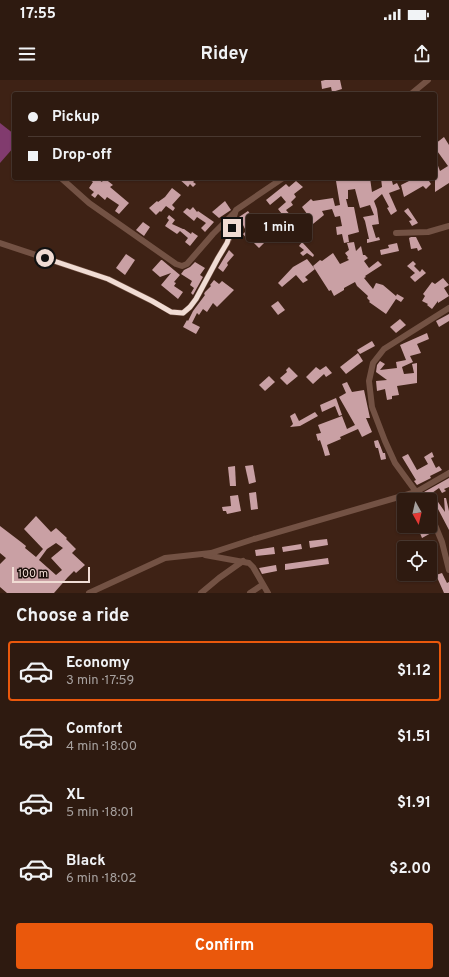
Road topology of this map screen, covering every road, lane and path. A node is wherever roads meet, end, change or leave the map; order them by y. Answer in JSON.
{"nodes":[{"id":1,"x":428,"y":80,"type":"edge"},
{"id":2,"x":413,"y":92,"type":"edge"},
{"id":3,"x":63,"y":180,"type":"edge"},
{"id":4,"x":280,"y":180,"type":"edge"},
{"id":5,"x":236,"y":210,"type":"junction"},
{"id":6,"x":449,"y":226,"type":"edge"},
{"id":7,"x":396,"y":233,"type":"dead end"},
{"id":8,"x":0,"y":243,"type":"edge"},
{"id":9,"x":449,"y":308,"type":"edge"},
{"id":10,"x":449,"y":473,"type":"edge"},
{"id":11,"x":416,"y":492,"type":"junction"},
{"id":12,"x":437,"y":530,"type":"edge"},
{"id":13,"x":201,"y":555,"type":"junction"},
{"id":14,"x":243,"y":561,"type":"junction"},
{"id":15,"x":449,"y":570,"type":"edge"},
{"id":16,"x":262,"y":585,"type":"junction"},
{"id":17,"x":89,"y":593,"type":"edge"},
{"id":18,"x":201,"y":593,"type":"edge"},
{"id":19,"x":250,"y":593,"type":"edge"},
{"id":20,"x":268,"y":593,"type":"edge"}],
"edges":[{"from":1,"to":2,"type":"street"},
{"from":3,"to":5,"type":"street"},
{"from":4,"to":5,"type":"street"},
{"from":5,"to":8,"type":"street"},
{"from":6,"to":7,"type":"street"},
{"from":9,"to":11,"type":"street"},
{"from":10,"to":11,"type":"street"},
{"from":11,"to":13,"type":"street"},
{"from":12,"to":15,"type":"street"},
{"from":13,"to":14,"type":"street"},
{"from":13,"to":17,"type":"street"},
{"from":14,"to":16,"type":"street"},
{"from":14,"to":18,"type":"street"},
{"from":16,"to":19,"type":"street"},
{"from":16,"to":20,"type":"street"}]}
